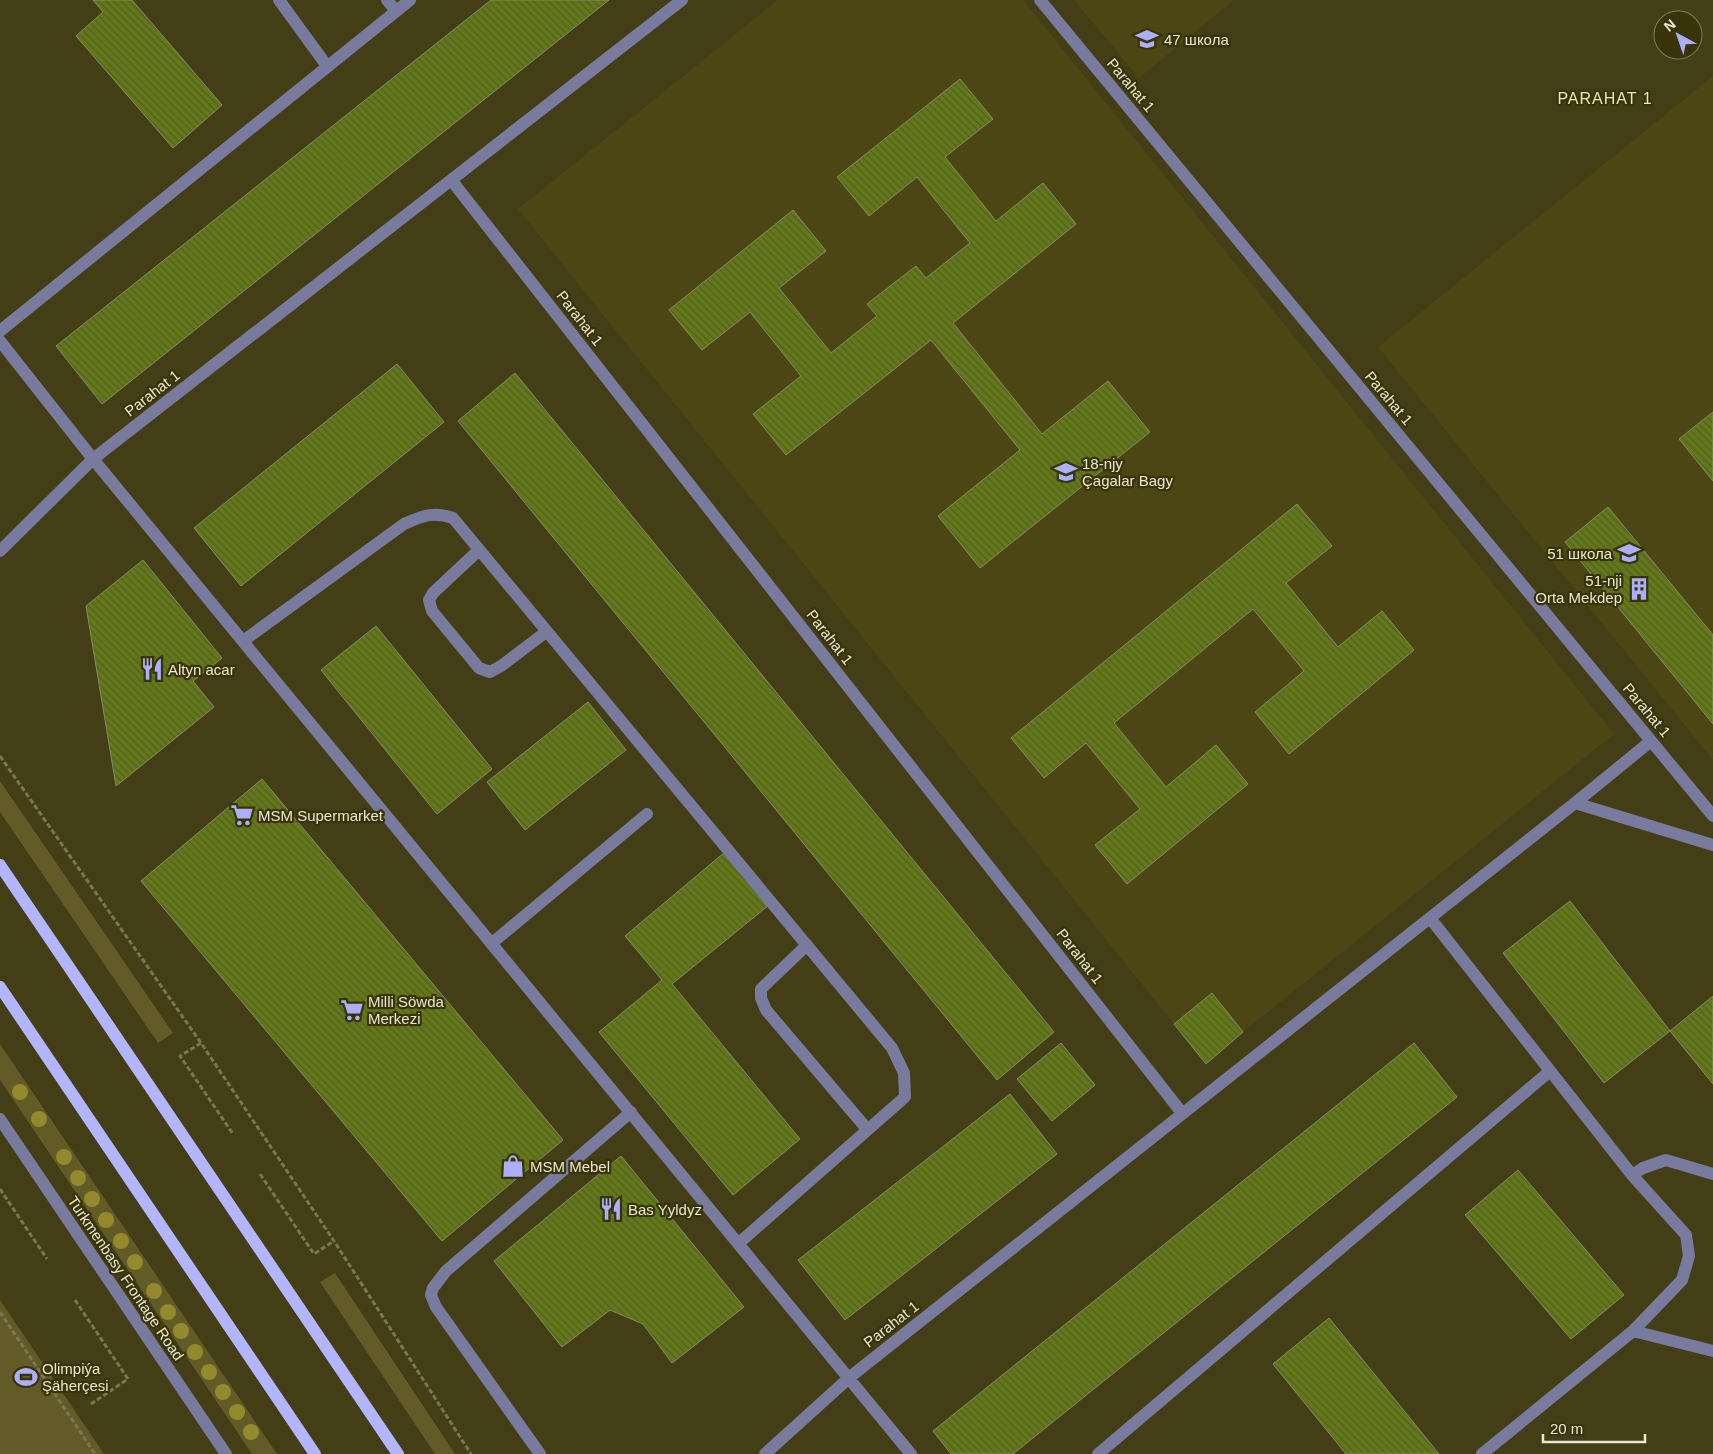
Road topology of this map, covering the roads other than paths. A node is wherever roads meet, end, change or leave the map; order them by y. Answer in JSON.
{"nodes":[{"id":1,"x":279,"y":0,"type":"edge"},
{"id":2,"x":387,"y":0,"type":"edge"},
{"id":3,"x":410,"y":0,"type":"edge"},
{"id":4,"x":1040,"y":0,"type":"edge"},
{"id":5,"x":675,"y":2,"type":"edge"},
{"id":6,"x":396,"y":11,"type":"junction"},
{"id":7,"x":327,"y":66,"type":"junction"},
{"id":8,"x":452,"y":181,"type":"junction"},
{"id":9,"x":0,"y":331,"type":"edge"},
{"id":10,"x":0,"y":341,"type":"edge"},
{"id":11,"x":93,"y":459,"type":"junction"},
{"id":12,"x":0,"y":550,"type":"edge"},
{"id":13,"x":480,"y":550,"type":"junction"},
{"id":14,"x":546,"y":632,"type":"junction"},
{"id":15,"x":243,"y":641,"type":"junction"},
{"id":16,"x":1650,"y":740,"type":"junction"},
{"id":17,"x":1575,"y":803,"type":"junction"},
{"id":18,"x":648,"y":814,"type":"dead end"},
{"id":19,"x":1713,"y":816,"type":"edge"},
{"id":20,"x":1713,"y":844,"type":"edge"},
{"id":21,"x":0,"y":865,"type":"edge"},
{"id":22,"x":1430,"y":918,"type":"junction"},
{"id":23,"x":492,"y":943,"type":"junction"},
{"id":24,"x":807,"y":945,"type":"junction"},
{"id":25,"x":0,"y":987,"type":"edge"},
{"id":26,"x":1550,"y":1071,"type":"junction"},
{"id":27,"x":631,"y":1112,"type":"junction"},
{"id":28,"x":1182,"y":1113,"type":"junction"},
{"id":29,"x":0,"y":1120,"type":"edge"},
{"id":30,"x":867,"y":1129,"type":"junction"},
{"id":31,"x":1713,"y":1174,"type":"edge"},
{"id":32,"x":1632,"y":1175,"type":"junction"},
{"id":33,"x":738,"y":1243,"type":"junction"},
{"id":34,"x":1633,"y":1331,"type":"junction"},
{"id":35,"x":1713,"y":1351,"type":"edge"},
{"id":36,"x":850,"y":1378,"type":"junction"},
{"id":37,"x":226,"y":1454,"type":"edge"},
{"id":38,"x":315,"y":1454,"type":"edge"},
{"id":39,"x":398,"y":1454,"type":"edge"},
{"id":40,"x":540,"y":1454,"type":"edge"},
{"id":41,"x":765,"y":1454,"type":"edge"},
{"id":42,"x":911,"y":1454,"type":"edge"},
{"id":43,"x":1098,"y":1454,"type":"edge"},
{"id":44,"x":1482,"y":1454,"type":"edge"}],
"edges":[{"from":1,"to":7,"type":"street"},
{"from":2,"to":6,"type":"street"},
{"from":3,"to":6,"type":"street"},
{"from":4,"to":16,"type":"street","name":"Parahat 1"},
{"from":5,"to":8,"type":"street","name":"Parahat 1"},
{"from":6,"to":7,"type":"street"},
{"from":7,"to":9,"type":"street"},
{"from":8,"to":11,"type":"street","name":"Parahat 1"},
{"from":8,"to":28,"type":"street","name":"Parahat 1"},
{"from":10,"to":11,"type":"street"},
{"from":11,"to":12,"type":"street","name":"Parahat 1"},
{"from":11,"to":15,"type":"street"},
{"from":13,"to":14,"type":"street"},
{"from":13,"to":14,"type":"street"},
{"from":13,"to":15,"type":"street"},
{"from":14,"to":24,"type":"street"},
{"from":15,"to":23,"type":"street"},
{"from":16,"to":17,"type":"street","name":"Parahat 1"},
{"from":16,"to":19,"type":"street","name":"Parahat 1"},
{"from":17,"to":20,"type":"street"},
{"from":17,"to":22,"type":"street","name":"Parahat 1"},
{"from":18,"to":23,"type":"street"},
{"from":21,"to":39,"type":"main road"},
{"from":22,"to":26,"type":"street"},
{"from":22,"to":28,"type":"street","name":"Parahat 1"},
{"from":23,"to":27,"type":"street"},
{"from":24,"to":30,"type":"street"},
{"from":24,"to":30,"type":"street"},
{"from":25,"to":38,"type":"main road"},
{"from":26,"to":32,"type":"street"},
{"from":26,"to":43,"type":"street"},
{"from":27,"to":33,"type":"street"},
{"from":27,"to":40,"type":"street"},
{"from":28,"to":36,"type":"street","name":"Parahat 1"},
{"from":29,"to":37,"type":"street","name":"Turkmenbasy Frontage Road"},
{"from":30,"to":33,"type":"street"},
{"from":31,"to":32,"type":"street"},
{"from":32,"to":34,"type":"street"},
{"from":33,"to":36,"type":"street"},
{"from":34,"to":35,"type":"street"},
{"from":34,"to":44,"type":"street"},
{"from":36,"to":41,"type":"street","name":"Parahat 1"},
{"from":36,"to":42,"type":"street"}]}
